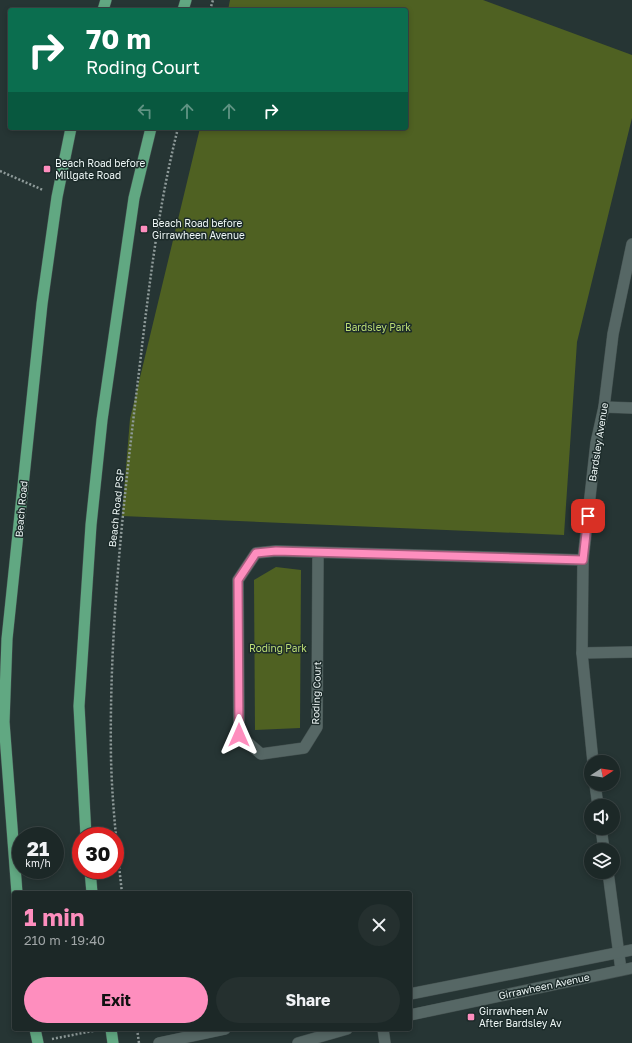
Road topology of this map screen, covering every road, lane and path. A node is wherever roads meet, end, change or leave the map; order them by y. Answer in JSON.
{"nodes":[{"id":1,"x":71,"y":130,"type":"edge"},
{"id":2,"x":151,"y":130,"type":"edge"},
{"id":3,"x":178,"y":130,"type":"edge"},
{"id":4,"x":0,"y":171,"type":"edge"},
{"id":5,"x":57,"y":197,"type":"junction"},
{"id":6,"x":632,"y":244,"type":"edge"},
{"id":7,"x":604,"y":407,"type":"junction"},
{"id":8,"x":632,"y":408,"type":"edge"},
{"id":9,"x":318,"y":554,"type":"junction"},
{"id":10,"x":583,"y":560,"type":"junction"},
{"id":11,"x":632,"y":652,"type":"edge"},
{"id":12,"x":582,"y":653,"type":"junction"},
{"id":13,"x":592,"y":755,"type":"edge"},
{"id":14,"x":86,"y":827,"type":"edge"},
{"id":15,"x":91,"y":879,"type":"edge"},
{"id":16,"x":609,"y":879,"type":"edge"},
{"id":17,"x":17,"y":891,"type":"edge"},
{"id":18,"x":92,"y":891,"type":"edge"},
{"id":19,"x":122,"y":891,"type":"edge"},
{"id":20,"x":632,"y":950,"type":"edge"},
{"id":21,"x":619,"y":952,"type":"junction"},
{"id":22,"x":627,"y":969,"type":"edge"},
{"id":23,"x":412,"y":994,"type":"edge"},
{"id":24,"x":412,"y":1015,"type":"edge"},
{"id":25,"x":35,"y":1031,"type":"edge"},
{"id":26,"x":91,"y":1031,"type":"edge"},
{"id":27,"x":111,"y":1031,"type":"edge"},
{"id":28,"x":136,"y":1031,"type":"edge"},
{"id":29,"x":216,"y":1031,"type":"edge"},
{"id":30,"x":340,"y":1031,"type":"edge"},
{"id":31,"x":383,"y":1031,"type":"edge"},
{"id":32,"x":38,"y":1042,"type":"edge"},
{"id":33,"x":114,"y":1043,"type":"edge"},
{"id":34,"x":139,"y":1043,"type":"edge"},
{"id":35,"x":159,"y":1043,"type":"edge"},
{"id":36,"x":298,"y":1043,"type":"edge"},
{"id":37,"x":385,"y":1043,"type":"edge"}],
"edges":[{"from":1,"to":5,"type":"main road","name":"Beach Road"},
{"from":2,"to":14,"type":"main road"},
{"from":3,"to":19,"type":"path","name":"Beach Road PSP"},
{"from":4,"to":5,"type":"path"},
{"from":5,"to":17,"type":"main road","name":"Beach Road"},
{"from":6,"to":7,"type":"street","name":"Bardsley Avenue"},
{"from":7,"to":8,"type":"street"},
{"from":7,"to":10,"type":"street","name":"Bardsley Avenue"},
{"from":9,"to":9,"type":"street","name":"Roding Court"},
{"from":9,"to":10,"type":"street","name":"Roding Court"},
{"from":10,"to":12,"type":"street","name":"Bardsley Avenue"},
{"from":11,"to":12,"type":"street"},
{"from":12,"to":13,"type":"street","name":"Bardsley Avenue"},
{"from":15,"to":18,"type":"main road"},
{"from":16,"to":21,"type":"street"},
{"from":20,"to":21,"type":"street","name":"Girrawheen Avenue"},
{"from":21,"to":22,"type":"street"},
{"from":21,"to":23,"type":"street","name":"Girrawheen Avenue"},
{"from":22,"to":24,"type":"street","name":"Girrawheen Avenue"},
{"from":25,"to":32,"type":"main road"},
{"from":26,"to":32,"type":"path"},
{"from":27,"to":33,"type":"main road"},
{"from":28,"to":34,"type":"path"},
{"from":29,"to":35,"type":"street"},
{"from":30,"to":36,"type":"street"},
{"from":31,"to":37,"type":"street"}]}
